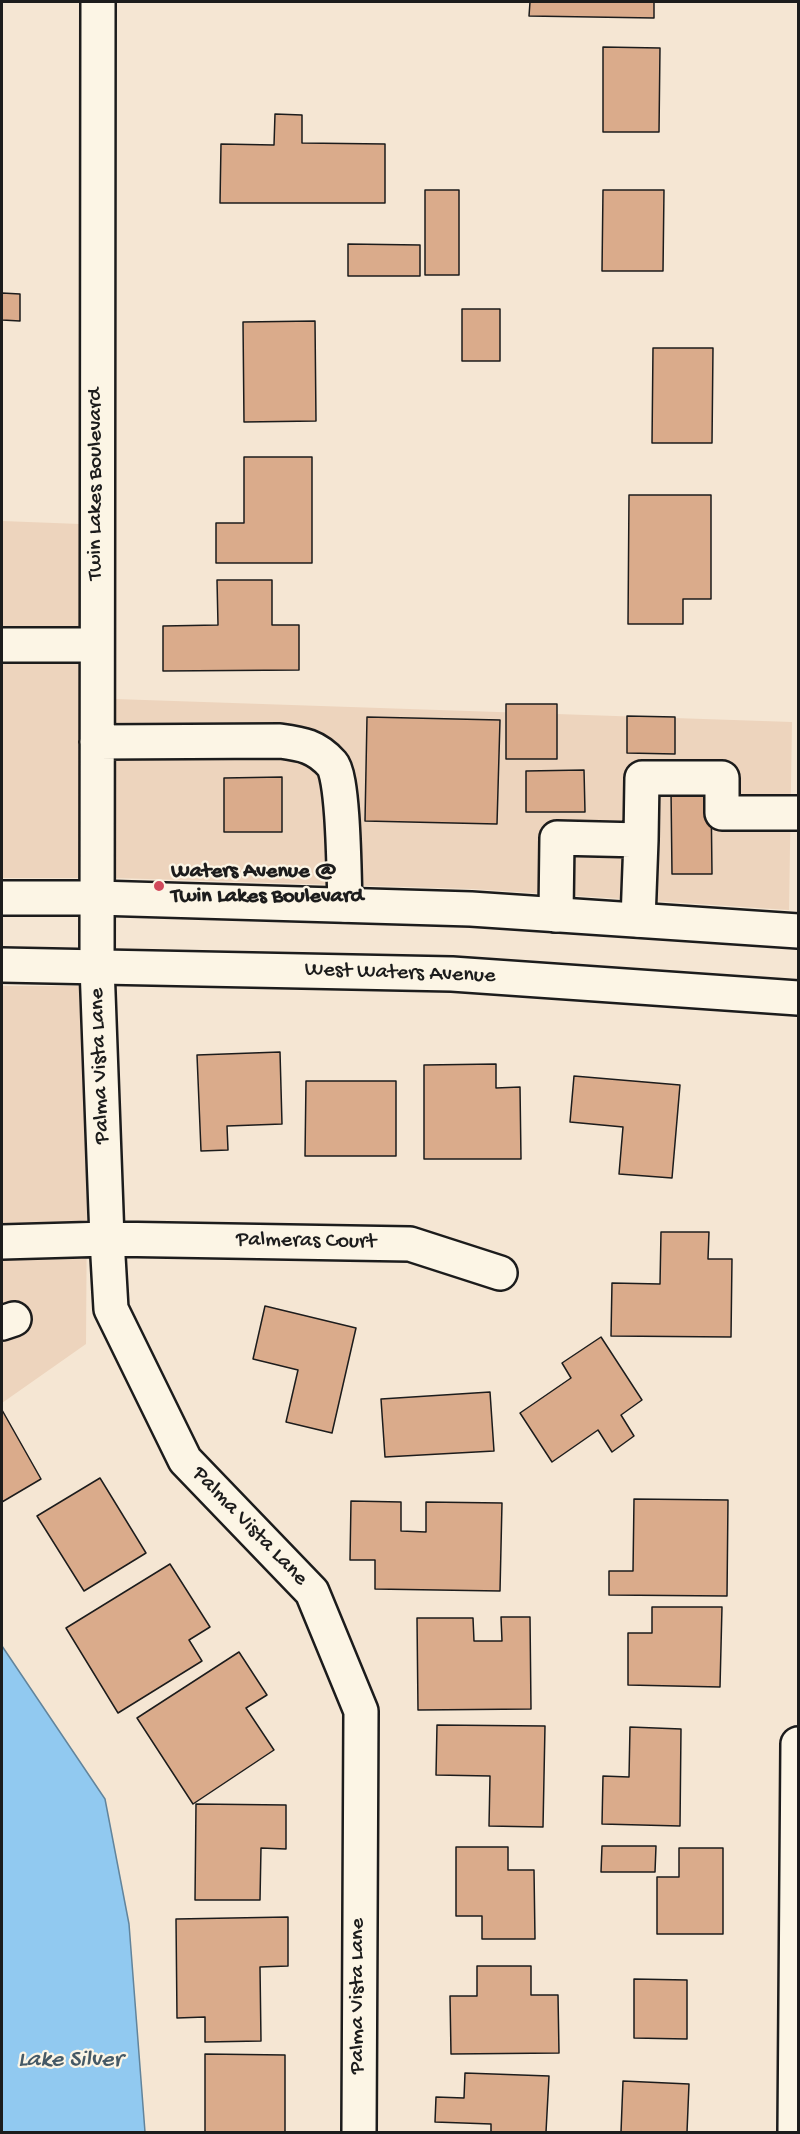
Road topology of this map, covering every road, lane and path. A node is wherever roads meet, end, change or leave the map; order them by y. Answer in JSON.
{"nodes":[{"id":1,"x":98,"y":2,"type":"edge"},
{"id":2,"x":2,"y":645,"type":"edge"},
{"id":3,"x":97,"y":645,"type":"junction"},
{"id":4,"x":97,"y":742,"type":"junction"},
{"id":5,"x":798,"y":813,"type":"edge"},
{"id":6,"x":641,"y":840,"type":"junction"},
{"id":7,"x":2,"y":898,"type":"edge"},
{"id":8,"x":97,"y":898,"type":"junction"},
{"id":9,"x":345,"y":905,"type":"junction"},
{"id":10,"x":556,"y":915,"type":"junction"},
{"id":11,"x":638,"y":920,"type":"junction"},
{"id":12,"x":798,"y":931,"type":"edge"},
{"id":13,"x":2,"y":965,"type":"edge"},
{"id":14,"x":97,"y":966,"type":"junction"},
{"id":15,"x":798,"y":998,"type":"edge"},
{"id":16,"x":107,"y":1239,"type":"junction"},
{"id":17,"x":2,"y":1242,"type":"edge"},
{"id":18,"x":500,"y":1273,"type":"dead end"},
{"id":19,"x":798,"y":1744,"type":"edge"},
{"id":20,"x":797,"y":1949,"type":"edge"},
{"id":21,"x":358,"y":2133,"type":"edge"},
{"id":22,"x":795,"y":2133,"type":"edge"}],
"edges":[{"from":1,"to":3,"type":"street","name":"Twin Lakes Boulevard"},
{"from":2,"to":3,"type":"street"},
{"from":3,"to":4,"type":"street","name":"Twin Lakes Boulevard"},
{"from":4,"to":8,"type":"street","name":"Twin Lakes Boulevard"},
{"from":4,"to":9,"type":"street"},
{"from":5,"to":6,"type":"street"},
{"from":6,"to":10,"type":"street"},
{"from":6,"to":11,"type":"street"},
{"from":7,"to":8,"type":"street"},
{"from":8,"to":9,"type":"street"},
{"from":8,"to":14,"type":"street","name":"Twin Lakes Boulevard"},
{"from":9,"to":10,"type":"street"},
{"from":10,"to":11,"type":"street"},
{"from":11,"to":12,"type":"street"},
{"from":13,"to":14,"type":"street","name":"West Waters Avenue"},
{"from":14,"to":15,"type":"street","name":"West Waters Avenue"},
{"from":14,"to":16,"type":"street","name":"Palma Vista Lane"},
{"from":16,"to":17,"type":"street","name":"Palmeras Court"},
{"from":16,"to":18,"type":"street","name":"Palmeras Court"},
{"from":16,"to":21,"type":"street","name":"Palma Vista Lane"},
{"from":19,"to":20,"type":"street"},
{"from":20,"to":22,"type":"street"}]}
